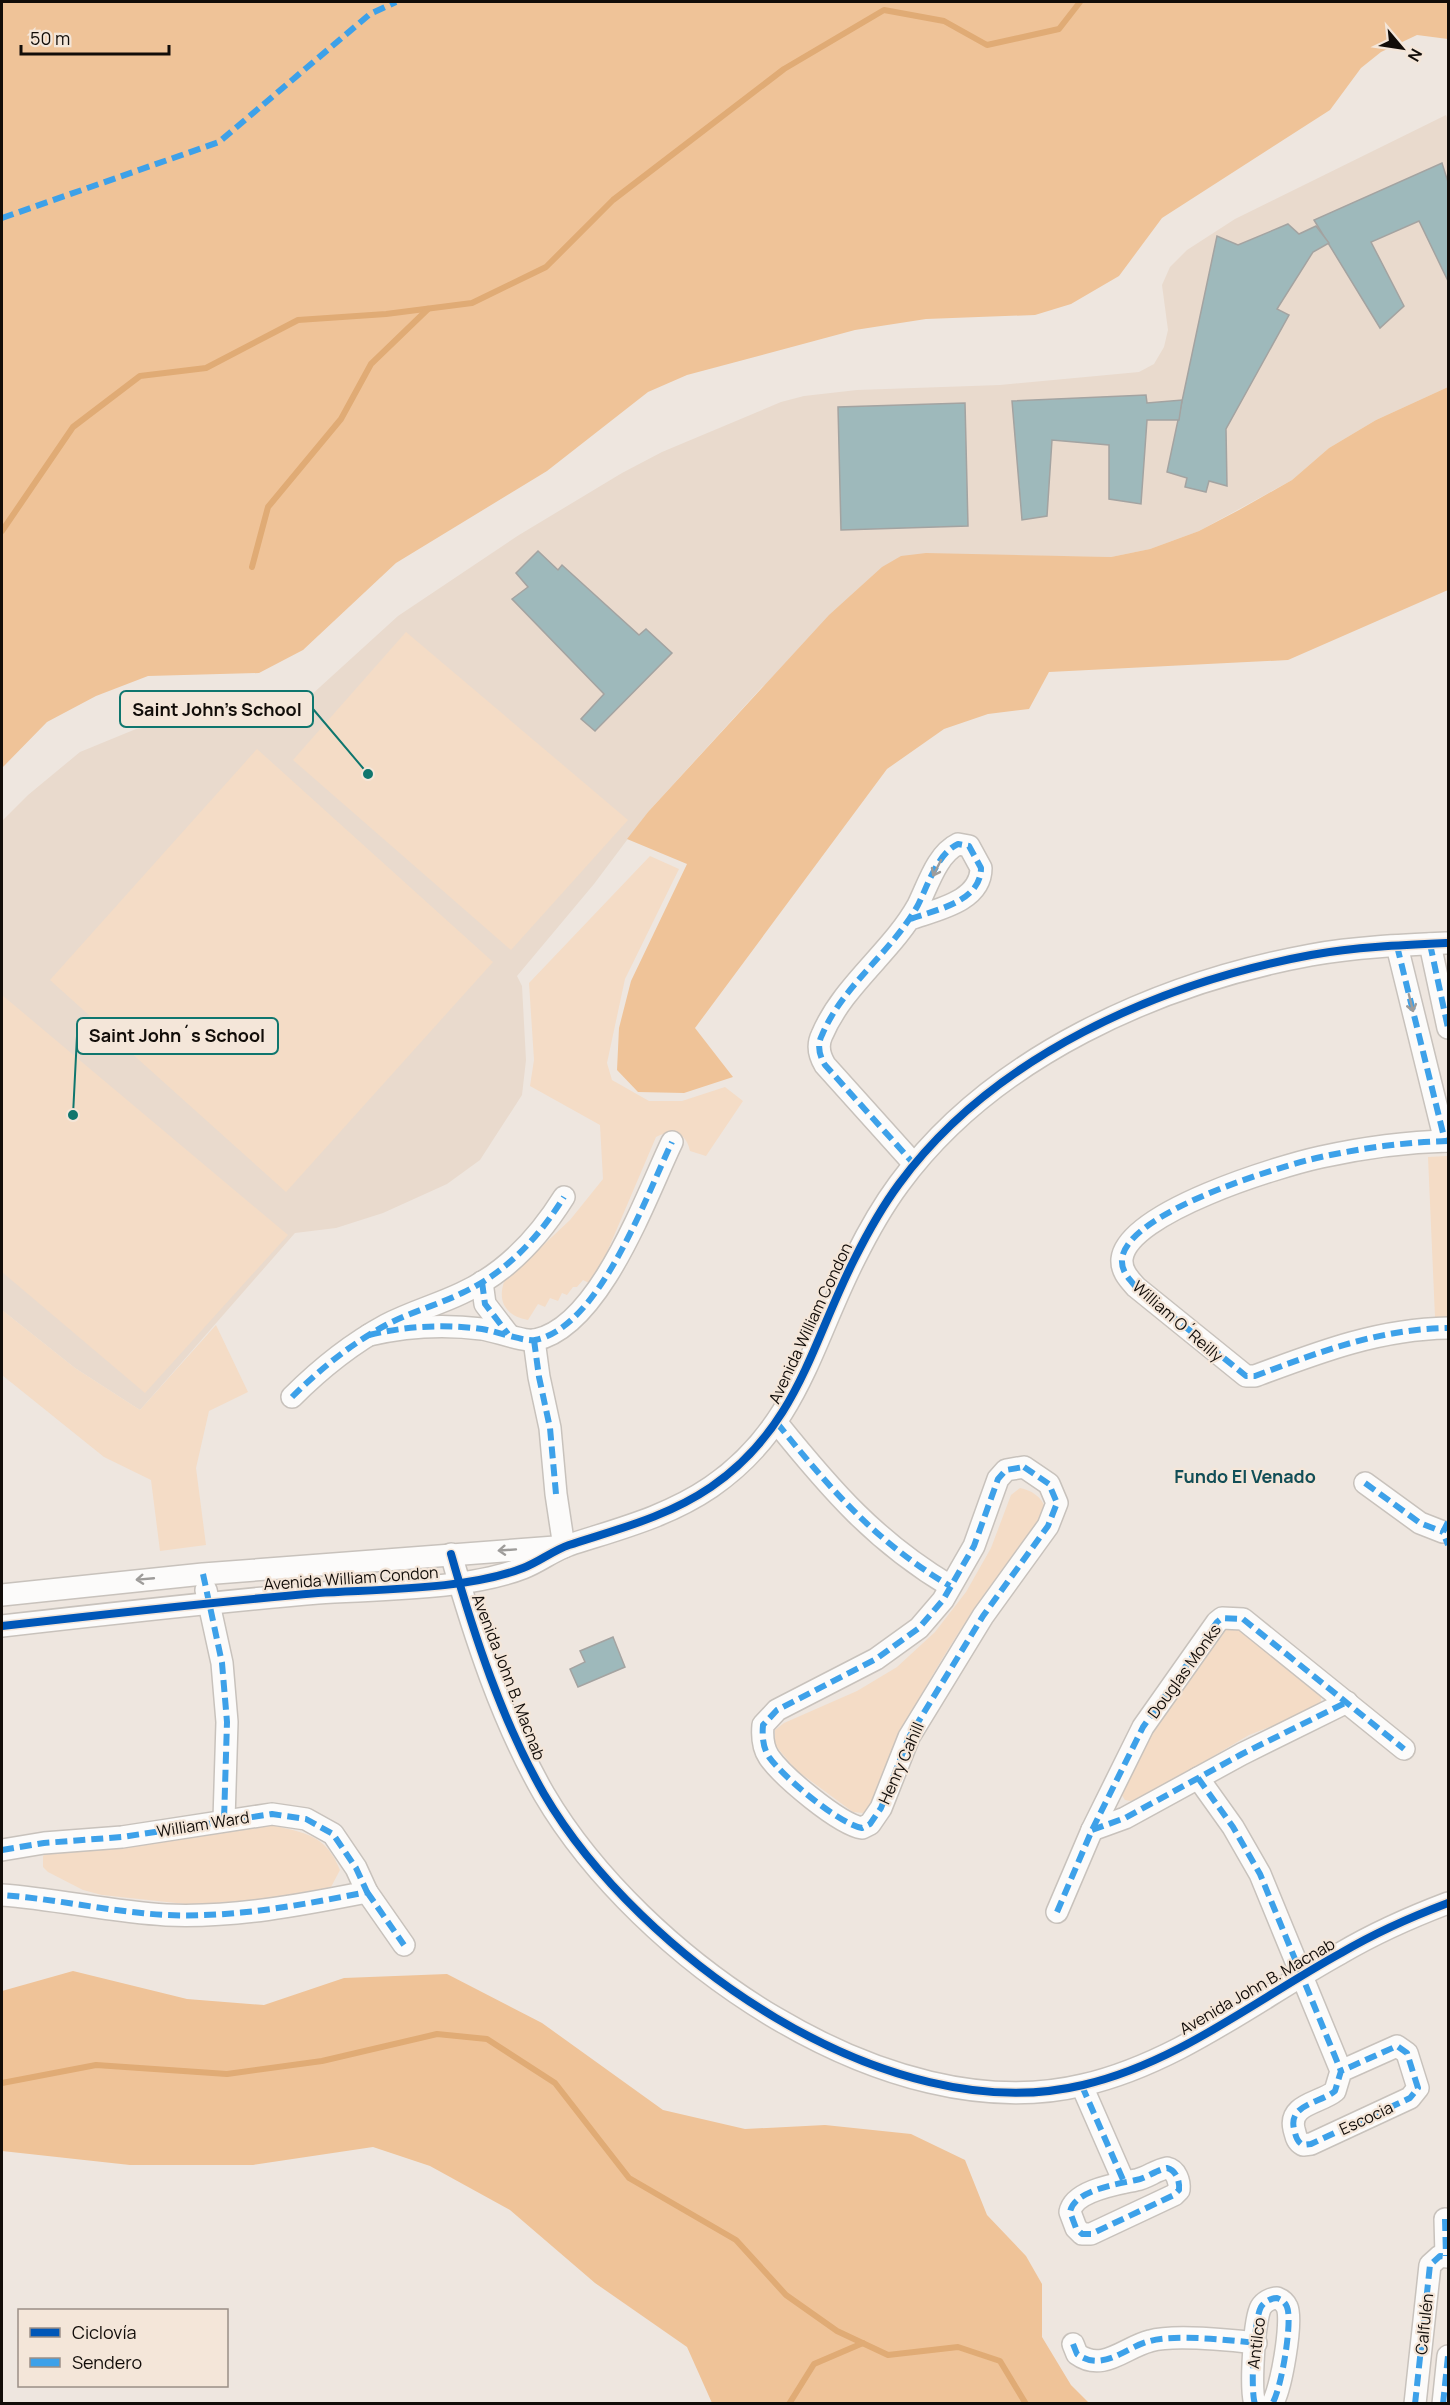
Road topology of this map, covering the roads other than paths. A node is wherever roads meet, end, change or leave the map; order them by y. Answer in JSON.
{"nodes":[{"id":1,"x":910,"y":919,"type":"dead end"},
{"id":2,"x":1439,"y":944,"type":"edge"},
{"id":3,"x":1397,"y":946,"type":"junction"},
{"id":4,"x":1449,"y":1028,"type":"edge"},
{"id":5,"x":1447,"y":1141,"type":"edge"},
{"id":6,"x":672,"y":1142,"type":"dead end"},
{"id":7,"x":914,"y":1164,"type":"junction"},
{"id":8,"x":564,"y":1197,"type":"dead end"},
{"id":9,"x":482,"y":1282,"type":"junction"},
{"id":10,"x":1449,"y":1328,"type":"edge"},
{"id":11,"x":508,"y":1334,"type":"junction"},
{"id":12,"x":369,"y":1335,"type":"junction"},
{"id":13,"x":534,"y":1340,"type":"junction"},
{"id":14,"x":292,"y":1397,"type":"dead end"},
{"id":15,"x":777,"y":1423,"type":"junction"},
{"id":16,"x":1365,"y":1483,"type":"dead end"},
{"id":17,"x":1447,"y":1533,"type":"edge"},
{"id":18,"x":564,"y":1547,"type":"junction"},
{"id":19,"x":451,"y":1554,"type":"junction"},
{"id":20,"x":203,"y":1574,"type":"junction"},
{"id":21,"x":459,"y":1583,"type":"junction"},
{"id":22,"x":950,"y":1586,"type":"junction"},
{"id":23,"x":2,"y":1595,"type":"edge"},
{"id":24,"x":209,"y":1602,"type":"junction"},
{"id":25,"x":2,"y":1626,"type":"edge"},
{"id":26,"x":1347,"y":1702,"type":"junction"},
{"id":27,"x":1404,"y":1749,"type":"dead end"},
{"id":28,"x":1198,"y":1778,"type":"junction"},
{"id":29,"x":224,"y":1820,"type":"junction"},
{"id":30,"x":1092,"y":1830,"type":"junction"},
{"id":31,"x":2,"y":1850,"type":"edge"},
{"id":32,"x":367,"y":1892,"type":"junction"},
{"id":33,"x":2,"y":1895,"type":"edge"},
{"id":34,"x":1449,"y":1903,"type":"edge"},
{"id":35,"x":1057,"y":1912,"type":"dead end"},
{"id":36,"x":404,"y":1945,"type":"dead end"},
{"id":37,"x":1302,"y":1976,"type":"junction"},
{"id":38,"x":1341,"y":2071,"type":"junction"},
{"id":39,"x":1082,"y":2086,"type":"junction"},
{"id":40,"x":1124,"y":2182,"type":"junction"},
{"id":41,"x":1445,"y":2219,"type":"dead end"},
{"id":42,"x":1448,"y":2257,"type":"edge"},
{"id":43,"x":1256,"y":2343,"type":"junction"},
{"id":44,"x":1072,"y":2344,"type":"dead end"},
{"id":45,"x":1449,"y":2356,"type":"edge"},
{"id":46,"x":1255,"y":2403,"type":"edge"},
{"id":47,"x":1272,"y":2403,"type":"edge"},
{"id":48,"x":1415,"y":2403,"type":"edge"},
{"id":49,"x":1443,"y":2403,"type":"edge"}],
"edges":[{"from":1,"to":7,"type":"street"},
{"from":2,"to":3,"type":"street","name":"Avenida William Condon"},
{"from":2,"to":4,"type":"street"},
{"from":3,"to":5,"type":"street","name":"William O´Reilly","one_way":true},
{"from":3,"to":7,"type":"street","name":"Avenida William Condon"},
{"from":5,"to":10,"type":"street","name":"William O´Reilly"},
{"from":6,"to":13,"type":"street"},
{"from":7,"to":15,"type":"street","name":"Avenida William Condon"},
{"from":8,"to":9,"type":"street"},
{"from":9,"to":11,"type":"street"},
{"from":9,"to":12,"type":"street"},
{"from":11,"to":12,"type":"street"},
{"from":11,"to":13,"type":"street"},
{"from":12,"to":14,"type":"street"},
{"from":13,"to":18,"type":"street"},
{"from":15,"to":18,"type":"street","name":"Avenida William Condon"},
{"from":15,"to":22,"type":"street"},
{"from":16,"to":17,"type":"street"},
{"from":18,"to":19,"type":"street","name":"Avenida William Condon","one_way":true},
{"from":18,"to":21,"type":"street","name":"Avenida William Condon"},
{"from":19,"to":20,"type":"street","name":"Avenida William Condon"},
{"from":19,"to":21,"type":"street","name":"Avenida John B. Macnab"},
{"from":20,"to":23,"type":"street","name":"Avenida William Condon","one_way":true},
{"from":20,"to":24,"type":"street"},
{"from":21,"to":24,"type":"street","name":"Avenida William Condon"},
{"from":21,"to":39,"type":"street","name":"Avenida John B. Macnab"},
{"from":22,"to":22,"type":"street","name":"Henry Cahill"},
{"from":24,"to":25,"type":"street","name":"Avenida William Condon"},
{"from":24,"to":29,"type":"street"},
{"from":26,"to":27,"type":"street","name":"Douglas Monks"},
{"from":26,"to":28,"type":"street"},
{"from":26,"to":30,"type":"street","name":"Douglas Monks"},
{"from":28,"to":30,"type":"street"},
{"from":28,"to":37,"type":"street"},
{"from":29,"to":31,"type":"street","name":"William Ward"},
{"from":29,"to":32,"type":"street","name":"William Ward"},
{"from":30,"to":35,"type":"street","name":"Douglas Monks"},
{"from":32,"to":33,"type":"street"},
{"from":32,"to":36,"type":"street","name":"William Ward"},
{"from":34,"to":37,"type":"street","name":"Avenida John B. Macnab"},
{"from":37,"to":38,"type":"street"},
{"from":37,"to":39,"type":"street","name":"Avenida John B. Macnab"},
{"from":38,"to":38,"type":"street","name":"Escocia"},
{"from":39,"to":40,"type":"street"},
{"from":40,"to":40,"type":"street"},
{"from":41,"to":42,"type":"street","name":"Calfulén"},
{"from":42,"to":48,"type":"street","name":"Calfulén"},
{"from":43,"to":44,"type":"street"},
{"from":43,"to":46,"type":"street","name":"Antilco"},
{"from":43,"to":47,"type":"street","name":"Antilco"},
{"from":45,"to":49,"type":"street","name":"Calfulén"}]}
